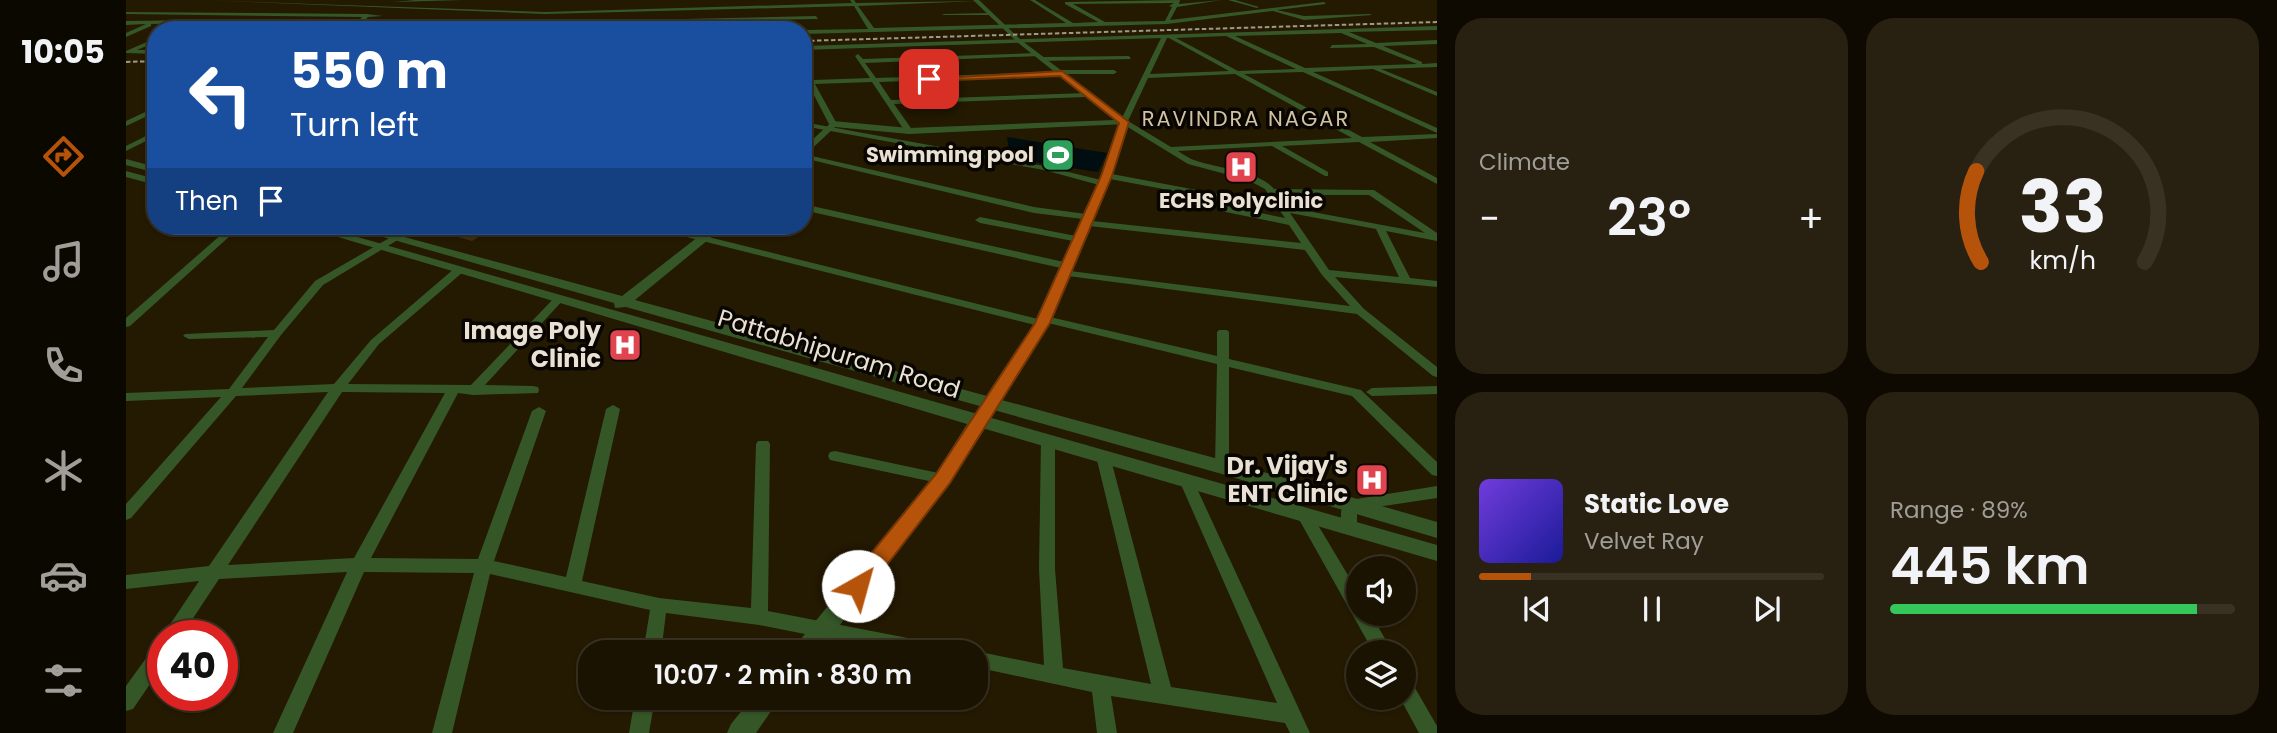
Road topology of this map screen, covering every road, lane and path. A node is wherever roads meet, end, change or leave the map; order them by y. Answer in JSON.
{"nodes":[{"id":1,"x":201,"y":0,"type":"edge"},
{"id":2,"x":213,"y":0,"type":"edge"},
{"id":3,"x":316,"y":0,"type":"edge"},
{"id":4,"x":461,"y":0,"type":"edge"},
{"id":5,"x":635,"y":0,"type":"edge"},
{"id":6,"x":652,"y":0,"type":"edge"},
{"id":7,"x":692,"y":0,"type":"edge"},
{"id":8,"x":976,"y":0,"type":"edge"},
{"id":9,"x":1032,"y":0,"type":"edge"},
{"id":10,"x":1184,"y":0,"type":"edge"},
{"id":11,"x":1220,"y":0,"type":"edge"},
{"id":12,"x":1230,"y":0,"type":"edge"},
{"id":13,"x":251,"y":1,"type":"edge"},
{"id":14,"x":366,"y":1,"type":"edge"},
{"id":15,"x":437,"y":1,"type":"edge"},
{"id":16,"x":583,"y":1,"type":"edge"},
{"id":17,"x":608,"y":1,"type":"edge"},
{"id":18,"x":1102,"y":1,"type":"edge"},
{"id":19,"x":853,"y":2,"type":"edge"},
{"id":20,"x":1064,"y":2,"type":"edge"},
{"id":21,"x":1265,"y":2,"type":"dead end"},
{"id":22,"x":732,"y":3,"type":"edge"},
{"id":23,"x":1195,"y":3,"type":"junction"},
{"id":24,"x":1324,"y":3,"type":"dead end"},
{"id":25,"x":310,"y":4,"type":"junction"},
{"id":26,"x":516,"y":4,"type":"dead end"},
{"id":27,"x":527,"y":4,"type":"dead end"},
{"id":28,"x":1246,"y":4,"type":"junction"},
{"id":29,"x":550,"y":5,"type":"dead end"},
{"id":30,"x":810,"y":5,"type":"junction"},
{"id":31,"x":1175,"y":5,"type":"edge"},
{"id":32,"x":126,"y":6,"type":"edge"},
{"id":33,"x":174,"y":6,"type":"dead end"},
{"id":34,"x":354,"y":6,"type":"junction"},
{"id":35,"x":779,"y":6,"type":"junction"},
{"id":36,"x":392,"y":8,"type":"junction"},
{"id":37,"x":1214,"y":8,"type":"junction"},
{"id":38,"x":1345,"y":8,"type":"dead end"},
{"id":39,"x":1266,"y":9,"type":"junction"},
{"id":40,"x":419,"y":10,"type":"junction"},
{"id":41,"x":640,"y":10,"type":"junction"},
{"id":42,"x":1135,"y":10,"type":"dead end"},
{"id":43,"x":611,"y":11,"type":"junction"},
{"id":44,"x":650,"y":11,"type":"junction"},
{"id":45,"x":1122,"y":11,"type":"dead end"},
{"id":46,"x":202,"y":12,"type":"junction"},
{"id":47,"x":581,"y":12,"type":"junction"},
{"id":48,"x":126,"y":13,"type":"edge"},
{"id":49,"x":179,"y":13,"type":"junction"},
{"id":50,"x":257,"y":13,"type":"junction"},
{"id":51,"x":288,"y":13,"type":"junction"},
{"id":52,"x":545,"y":13,"type":"junction"},
{"id":53,"x":685,"y":13,"type":"junction"},
{"id":54,"x":1234,"y":13,"type":"junction"},
{"id":55,"x":338,"y":14,"type":"junction"},
{"id":56,"x":990,"y":14,"type":"junction"},
{"id":57,"x":1286,"y":14,"type":"junction"},
{"id":58,"x":367,"y":15,"type":"junction"},
{"id":59,"x":944,"y":15,"type":"dead end"},
{"id":60,"x":1370,"y":15,"type":"dead end"},
{"id":61,"x":381,"y":16,"type":"junction"},
{"id":62,"x":392,"y":16,"type":"dead end"},
{"id":63,"x":403,"y":16,"type":"dead end"},
{"id":64,"x":414,"y":16,"type":"junction"},
{"id":65,"x":1132,"y":17,"type":"dead end"},
{"id":66,"x":816,"y":18,"type":"junction"},
{"id":67,"x":1252,"y":18,"type":"junction"},
{"id":68,"x":735,"y":19,"type":"junction"},
{"id":69,"x":783,"y":19,"type":"junction"},
{"id":70,"x":576,"y":20,"type":"dead end"},
{"id":71,"x":712,"y":20,"type":"joint"},
{"id":72,"x":1240,"y":20,"type":"dead end"},
{"id":73,"x":160,"y":21,"type":"edge"},
{"id":74,"x":183,"y":21,"type":"edge"},
{"id":75,"x":233,"y":21,"type":"joint"},
{"id":76,"x":267,"y":21,"type":"joint"},
{"id":77,"x":323,"y":21,"type":"edge"},
{"id":78,"x":361,"y":21,"type":"edge"},
{"id":79,"x":375,"y":21,"type":"edge"},
{"id":80,"x":410,"y":21,"type":"edge"},
{"id":81,"x":540,"y":21,"type":"edge"},
{"id":82,"x":568,"y":21,"type":"edge"},
{"id":83,"x":647,"y":21,"type":"joint"},
{"id":84,"x":1142,"y":22,"type":"junction"},
{"id":85,"x":1167,"y":22,"type":"junction"},
{"id":86,"x":147,"y":23,"type":"edge"},
{"id":87,"x":1104,"y":23,"type":"junction"},
{"id":88,"x":1072,"y":24,"type":"junction"},
{"id":89,"x":126,"y":25,"type":"edge"},
{"id":90,"x":147,"y":26,"type":"edge"},
{"id":91,"x":1003,"y":26,"type":"junction"},
{"id":92,"x":144,"y":27,"type":"junction"},
{"id":93,"x":1437,"y":28,"type":"edge"},
{"id":94,"x":872,"y":30,"type":"junction"},
{"id":95,"x":1338,"y":30,"type":"junction"},
{"id":96,"x":812,"y":32,"type":"edge"},
{"id":97,"x":823,"y":32,"type":"junction"},
{"id":98,"x":1225,"y":34,"type":"junction"},
{"id":99,"x":126,"y":36,"type":"edge"},
{"id":100,"x":1167,"y":36,"type":"junction"},
{"id":101,"x":147,"y":37,"type":"edge"},
{"id":102,"x":1019,"y":41,"type":"junction"},
{"id":103,"x":147,"y":42,"type":"edge"},
{"id":104,"x":1437,"y":43,"type":"edge"},
{"id":105,"x":1377,"y":45,"type":"junction"},
{"id":106,"x":851,"y":47,"type":"junction"},
{"id":107,"x":1332,"y":47,"type":"dead end"},
{"id":108,"x":812,"y":48,"type":"edge"},
{"id":109,"x":127,"y":52,"type":"edge"},
{"id":110,"x":147,"y":52,"type":"edge"},
{"id":111,"x":1040,"y":57,"type":"junction"},
{"id":112,"x":1129,"y":58,"type":"dead end"},
{"id":113,"x":861,"y":61,"type":"junction"},
{"id":114,"x":1426,"y":65,"type":"junction"},
{"id":115,"x":1371,"y":67,"type":"junction"},
{"id":116,"x":1437,"y":67,"type":"edge"},
{"id":117,"x":1303,"y":70,"type":"junction"},
{"id":118,"x":1114,"y":72,"type":"dead end"},
{"id":119,"x":1239,"y":72,"type":"junction"},
{"id":120,"x":1061,"y":73,"type":"junction"},
{"id":121,"x":1146,"y":76,"type":"junction"},
{"id":122,"x":876,"y":80,"type":"junction"},
{"id":123,"x":812,"y":82,"type":"edge"},
{"id":124,"x":812,"y":84,"type":"edge"},
{"id":125,"x":1437,"y":94,"type":"edge"},
{"id":126,"x":1086,"y":95,"type":"junction"},
{"id":127,"x":890,"y":102,"type":"junction"},
{"id":128,"x":147,"y":113,"type":"edge"},
{"id":129,"x":139,"y":117,"type":"junction"},
{"id":130,"x":147,"y":117,"type":"edge"},
{"id":131,"x":1124,"y":122,"type":"junction"},
{"id":132,"x":126,"y":124,"type":"edge"},
{"id":133,"x":812,"y":125,"type":"edge"},
{"id":134,"x":830,"y":127,"type":"junction"},
{"id":135,"x":909,"y":131,"type":"junction"},
{"id":136,"x":1437,"y":131,"type":"edge"},
{"id":137,"x":1437,"y":136,"type":"edge"},
{"id":138,"x":147,"y":138,"type":"edge"},
{"id":139,"x":1362,"y":139,"type":"junction"},
{"id":140,"x":1274,"y":143,"type":"junction"},
{"id":141,"x":812,"y":146,"type":"edge"},
{"id":142,"x":126,"y":149,"type":"edge"},
{"id":143,"x":1166,"y":149,"type":"junction"},
{"id":144,"x":812,"y":157,"type":"edge"},
{"id":145,"x":126,"y":162,"type":"edge"},
{"id":146,"x":147,"y":166,"type":"edge"},
{"id":147,"x":126,"y":174,"type":"edge"},
{"id":148,"x":1325,"y":174,"type":"dead end"},
{"id":149,"x":147,"y":180,"type":"edge"},
{"id":150,"x":1105,"y":180,"type":"junction"},
{"id":151,"x":1437,"y":181,"type":"edge"},
{"id":152,"x":1272,"y":192,"type":"junction"},
{"id":153,"x":1222,"y":208,"type":"dead end"},
{"id":154,"x":812,"y":209,"type":"edge"},
{"id":155,"x":1284,"y":210,"type":"junction"},
{"id":156,"x":980,"y":220,"type":"dead end"},
{"id":157,"x":1085,"y":220,"type":"junction"},
{"id":158,"x":1293,"y":223,"type":"junction"},
{"id":159,"x":1380,"y":228,"type":"junction"},
{"id":160,"x":226,"y":235,"type":"edge"},
{"id":161,"x":350,"y":235,"type":"edge"},
{"id":162,"x":371,"y":235,"type":"edge"},
{"id":163,"x":401,"y":235,"type":"edge"},
{"id":164,"x":692,"y":235,"type":"edge"},
{"id":165,"x":708,"y":235,"type":"edge"},
{"id":166,"x":1436,"y":236,"type":"edge"},
{"id":167,"x":705,"y":238,"type":"junction"},
{"id":168,"x":1078,"y":239,"type":"junction"},
{"id":169,"x":388,"y":243,"type":"junction"},
{"id":170,"x":1308,"y":247,"type":"junction"},
{"id":171,"x":1067,"y":269,"type":"junction"},
{"id":172,"x":459,"y":270,"type":"junction"},
{"id":173,"x":1326,"y":273,"type":"junction"},
{"id":174,"x":1406,"y":281,"type":"junction"},
{"id":175,"x":1437,"y":284,"type":"edge"},
{"id":176,"x":560,"y":298,"type":"junction"},
{"id":177,"x":618,"y":307,"type":"junction"},
{"id":178,"x":1360,"y":311,"type":"junction"},
{"id":179,"x":1043,"y":321,"type":"junction"},
{"id":180,"x":126,"y":324,"type":"edge"},
{"id":181,"x":1223,"y":332,"type":"dead end"},
{"id":182,"x":277,"y":333,"type":"junction"},
{"id":183,"x":189,"y":336,"type":"dead end"},
{"id":184,"x":1225,"y":362,"type":"junction"},
{"id":185,"x":1434,"y":368,"type":"edge"},
{"id":186,"x":338,"y":388,"type":"junction"},
{"id":187,"x":473,"y":390,"type":"junction"},
{"id":188,"x":533,"y":390,"type":"dead end"},
{"id":189,"x":1437,"y":390,"type":"edge"},
{"id":190,"x":453,"y":391,"type":"junction"},
{"id":191,"x":1372,"y":392,"type":"dead end"},
{"id":192,"x":232,"y":393,"type":"junction"},
{"id":193,"x":126,"y":397,"type":"edge"},
{"id":194,"x":613,"y":409,"type":"dead end"},
{"id":195,"x":539,"y":411,"type":"dead end"},
{"id":196,"x":983,"y":412,"type":"junction"},
{"id":197,"x":1048,"y":439,"type":"junction"},
{"id":198,"x":763,"y":444,"type":"dead end"},
{"id":199,"x":835,"y":456,"type":"dead end"},
{"id":200,"x":1103,"y":456,"type":"junction"},
{"id":201,"x":1222,"y":467,"type":"junction"},
{"id":202,"x":1437,"y":471,"type":"edge"},
{"id":203,"x":943,"y":478,"type":"junction"},
{"id":204,"x":1186,"y":480,"type":"junction"},
{"id":205,"x":1437,"y":492,"type":"edge"},
{"id":206,"x":1349,"y":505,"type":"junction"},
{"id":207,"x":126,"y":514,"type":"edge"},
{"id":208,"x":1304,"y":514,"type":"junction"},
{"id":209,"x":1349,"y":527,"type":"junction"},
{"id":210,"x":1437,"y":530,"type":"edge"},
{"id":211,"x":1437,"y":553,"type":"edge"},
{"id":212,"x":359,"y":565,"type":"junction"},
{"id":213,"x":484,"y":566,"type":"junction"},
{"id":214,"x":216,"y":572,"type":"junction"},
{"id":215,"x":126,"y":582,"type":"edge"},
{"id":216,"x":573,"y":584,"type":"junction"},
{"id":217,"x":1346,"y":587,"type":"edge"},
{"id":218,"x":659,"y":605,"type":"junction"},
{"id":219,"x":759,"y":617,"type":"junction"},
{"id":220,"x":182,"y":620,"type":"edge"},
{"id":221,"x":824,"y":629,"type":"junction"},
{"id":222,"x":654,"y":640,"type":"edge"},
{"id":223,"x":815,"y":640,"type":"edge"},
{"id":224,"x":879,"y":640,"type":"edge"},
{"id":225,"x":988,"y":662,"type":"edge"},
{"id":226,"x":147,"y":672,"type":"edge"},
{"id":227,"x":1055,"y":675,"type":"junction"},
{"id":228,"x":1100,"y":685,"type":"junction"},
{"id":229,"x":1163,"y":694,"type":"junction"},
{"id":230,"x":126,"y":702,"type":"edge"},
{"id":231,"x":1416,"y":708,"type":"edge"},
{"id":232,"x":643,"y":710,"type":"edge"},
{"id":233,"x":758,"y":710,"type":"edge"},
{"id":234,"x":1289,"y":714,"type":"junction"},
{"id":235,"x":283,"y":733,"type":"edge"},
{"id":236,"x":442,"y":733,"type":"edge"},
{"id":237,"x":639,"y":733,"type":"edge"},
{"id":238,"x":740,"y":733,"type":"edge"},
{"id":239,"x":1107,"y":733,"type":"edge"},
{"id":240,"x":1300,"y":733,"type":"edge"},
{"id":241,"x":1430,"y":733,"type":"edge"}],
"edges":[{"from":1,"to":2,"type":"street"},
{"from":2,"to":13,"type":"street"},
{"from":2,"to":49,"type":"street"},
{"from":3,"to":25,"type":"street"},
{"from":4,"to":15,"type":"street"},
{"from":5,"to":41,"type":"street"},
{"from":6,"to":44,"type":"street"},
{"from":7,"to":53,"type":"street"},
{"from":8,"to":19,"type":"street"},
{"from":8,"to":56,"type":"street"},
{"from":9,"to":88,"type":"street"},
{"from":10,"to":23,"type":"street"},
{"from":11,"to":23,"type":"street"},
{"from":12,"to":28,"type":"street"},
{"from":13,"to":25,"type":"street"},
{"from":14,"to":15,"type":"street"},
{"from":14,"to":34,"type":"street"},
{"from":15,"to":40,"type":"street"},
{"from":16,"to":47,"type":"street"},
{"from":17,"to":43,"type":"street"},
{"from":18,"to":20,"type":"street"},
{"from":18,"to":31,"type":"street"},
{"from":18,"to":45,"type":"street"},
{"from":19,"to":30,"type":"street"},
{"from":19,"to":94,"type":"street"},
{"from":20,"to":87,"type":"street"},
{"from":21,"to":28,"type":"street"},
{"from":22,"to":35,"type":"street"},
{"from":22,"to":53,"type":"street"},
{"from":22,"to":68,"type":"street"},
{"from":23,"to":31,"type":"street"},
{"from":23,"to":37,"type":"street"},
{"from":24,"to":39,"type":"street"},
{"from":25,"to":34,"type":"street"},
{"from":25,"to":51,"type":"street"},
{"from":26,"to":27,"type":"street"},
{"from":28,"to":37,"type":"street"},
{"from":28,"to":39,"type":"street"},
{"from":29,"to":52,"type":"street"},
{"from":30,"to":35,"type":"street"},
{"from":30,"to":66,"type":"street"},
{"from":31,"to":37,"type":"street"},
{"from":31,"to":42,"type":"street"},
{"from":31,"to":85,"type":"street"},
{"from":32,"to":33,"type":"street"},
{"from":34,"to":36,"type":"street"},
{"from":35,"to":69,"type":"street"},
{"from":36,"to":40,"type":"street"},
{"from":36,"to":61,"type":"street"},
{"from":37,"to":54,"type":"street"},
{"from":38,"to":57,"type":"street"},
{"from":39,"to":54,"type":"street"},
{"from":39,"to":57,"type":"street"},
{"from":40,"to":52,"type":"street"},
{"from":40,"to":64,"type":"street"},
{"from":41,"to":43,"type":"street"},
{"from":41,"to":44,"type":"street"},
{"from":43,"to":47,"type":"street"},
{"from":44,"to":53,"type":"street"},
{"from":44,"to":83,"type":"street"},
{"from":46,"to":49,"type":"street"},
{"from":46,"to":50,"type":"street"},
{"from":46,"to":74,"type":"street"},
{"from":47,"to":52,"type":"street"},
{"from":48,"to":49,"type":"street"},
{"from":49,"to":73,"type":"street"},
{"from":50,"to":51,"type":"street"},
{"from":50,"to":75,"type":"street"},
{"from":51,"to":55,"type":"street"},
{"from":51,"to":76,"type":"street"},
{"from":52,"to":81,"type":"street"},
{"from":53,"to":71,"type":"street"},
{"from":53,"to":83,"type":"street"},
{"from":54,"to":67,"type":"street"},
{"from":54,"to":85,"type":"street"},
{"from":55,"to":58,"type":"street"},
{"from":55,"to":77,"type":"street"},
{"from":56,"to":59,"type":"street"},
{"from":56,"to":91,"type":"street"},
{"from":57,"to":60,"type":"street"},
{"from":57,"to":67,"type":"street"},
{"from":58,"to":61,"type":"street"},
{"from":58,"to":78,"type":"street"},
{"from":61,"to":62,"type":"street"},
{"from":61,"to":79,"type":"street"},
{"from":63,"to":64,"type":"street"},
{"from":64,"to":80,"type":"street"},
{"from":65,"to":84,"type":"street"},
{"from":66,"to":69,"type":"street"},
{"from":66,"to":97,"type":"street"},
{"from":67,"to":72,"type":"street"},
{"from":68,"to":69,"type":"street"},
{"from":68,"to":71,"type":"street"},
{"from":70,"to":82,"type":"street"},
{"from":75,"to":76,"type":"street"},
{"from":84,"to":85,"type":"street"},
{"from":84,"to":87,"type":"street"},
{"from":86,"to":89,"type":"street"},
{"from":87,"to":88,"type":"street"},
{"from":88,"to":91,"type":"street"},
{"from":89,"to":92,"type":"street"},
{"from":90,"to":92,"type":"street"},
{"from":91,"to":94,"type":"street"},
{"from":91,"to":102,"type":"street"},
{"from":92,"to":99,"type":"street"},
{"from":93,"to":95,"type":"street"},
{"from":94,"to":97,"type":"street"},
{"from":95,"to":98,"type":"street"},
{"from":95,"to":105,"type":"street"},
{"from":96,"to":97,"type":"street"},
{"from":98,"to":100,"type":"street"},
{"from":98,"to":117,"type":"street"},
{"from":99,"to":101,"type":"street"},
{"from":100,"to":102,"type":"street"},
{"from":100,"to":119,"type":"street"},
{"from":100,"to":121,"type":"street"},
{"from":102,"to":106,"type":"street"},
{"from":102,"to":111,"type":"street"},
{"from":103,"to":109,"type":"street"},
{"from":104,"to":105,"type":"street"},
{"from":105,"to":107,"type":"street"},
{"from":105,"to":114,"type":"street"},
{"from":106,"to":108,"type":"street"},
{"from":106,"to":113,"type":"street"},
{"from":109,"to":110,"type":"street"},
{"from":111,"to":112,"type":"street"},
{"from":111,"to":113,"type":"street"},
{"from":111,"to":120,"type":"street"},
{"from":113,"to":122,"type":"street"},
{"from":114,"to":115,"type":"street"},
{"from":114,"to":116,"type":"street"},
{"from":115,"to":117,"type":"street"},
{"from":115,"to":125,"type":"street"},
{"from":117,"to":119,"type":"street"},
{"from":117,"to":136,"type":"street"},
{"from":118,"to":120,"type":"street"},
{"from":119,"to":121,"type":"street"},
{"from":119,"to":139,"type":"street"},
{"from":120,"to":122,"type":"street"},
{"from":120,"to":126,"type":"street"},
{"from":121,"to":131,"type":"street"},
{"from":122,"to":123,"type":"street"},
{"from":122,"to":127,"type":"street"},
{"from":124,"to":134,"type":"street"},
{"from":126,"to":127,"type":"street"},
{"from":126,"to":131,"type":"street"},
{"from":127,"to":135,"type":"street"},
{"from":128,"to":129,"type":"street"},
{"from":129,"to":130,"type":"street"},
{"from":129,"to":132,"type":"street"},
{"from":131,"to":135,"type":"street"},
{"from":131,"to":143,"type":"street"},
{"from":131,"to":150,"type":"street"},
{"from":133,"to":134,"type":"street"},
{"from":134,"to":135,"type":"street"},
{"from":134,"to":141,"type":"street"},
{"from":134,"to":150,"type":"street"},
{"from":137,"to":139,"type":"street"},
{"from":138,"to":142,"type":"street"},
{"from":139,"to":140,"type":"street"},
{"from":139,"to":151,"type":"street"},
{"from":140,"to":143,"type":"street"},
{"from":140,"to":148,"type":"street"},
{"from":143,"to":152,"type":"street"},
{"from":144,"to":157,"type":"street"},
{"from":145,"to":146,"type":"street"},
{"from":147,"to":149,"type":"street"},
{"from":150,"to":155,"type":"street"},
{"from":150,"to":157,"type":"street"},
{"from":152,"to":155,"type":"street"},
{"from":152,"to":166,"type":"street"},
{"from":153,"to":158,"type":"street"},
{"from":154,"to":171,"type":"street"},
{"from":155,"to":158,"type":"street"},
{"from":155,"to":159,"type":"street"},
{"from":156,"to":168,"type":"street"},
{"from":157,"to":168,"type":"street"},
{"from":157,"to":170,"type":"street"},
{"from":158,"to":170,"type":"street"},
{"from":159,"to":166,"type":"street"},
{"from":159,"to":174,"type":"street"},
{"from":160,"to":180,"type":"street"},
{"from":161,"to":169,"type":"street","name":"Pattabhipuram Road"},
{"from":162,"to":169,"type":"street","name":"Pattabhipuram Road"},
{"from":163,"to":169,"type":"street"},
{"from":164,"to":167,"type":"street"},
{"from":165,"to":167,"type":"street"},
{"from":167,"to":177,"type":"street"},
{"from":167,"to":179,"type":"street"},
{"from":168,"to":171,"type":"street"},
{"from":169,"to":172,"type":"street","name":"Pattabhipuram Road"},
{"from":169,"to":177,"type":"street","name":"Pattabhipuram Road"},
{"from":169,"to":182,"type":"street"},
{"from":170,"to":173,"type":"street"},
{"from":171,"to":178,"type":"street"},
{"from":171,"to":179,"type":"street"},
{"from":172,"to":176,"type":"street","name":"Pattabhipuram Road"},
{"from":172,"to":186,"type":"street"},
{"from":173,"to":174,"type":"street"},
{"from":173,"to":178,"type":"street"},
{"from":174,"to":175,"type":"street"},
{"from":176,"to":177,"type":"street","name":"Pattabhipuram Road"},
{"from":176,"to":187,"type":"street"},
{"from":177,"to":196,"type":"street","name":"Pattabhipuram Road"},
{"from":178,"to":185,"type":"street"},
{"from":179,"to":184,"type":"street"},
{"from":179,"to":196,"type":"street"},
{"from":181,"to":184,"type":"street"},
{"from":182,"to":183,"type":"street"},
{"from":182,"to":192,"type":"street"},
{"from":184,"to":201,"type":"street"},
{"from":184,"to":202,"type":"street"},
{"from":186,"to":190,"type":"street"},
{"from":186,"to":192,"type":"street"},
{"from":186,"to":214,"type":"street"},
{"from":187,"to":188,"type":"street"},
{"from":187,"to":190,"type":"street"},
{"from":189,"to":191,"type":"street"},
{"from":190,"to":212,"type":"street"},
{"from":192,"to":193,"type":"street"},
{"from":192,"to":207,"type":"street"},
{"from":194,"to":216,"type":"street"},
{"from":195,"to":213,"type":"street"},
{"from":196,"to":197,"type":"street","name":"Pattabhipuram Road"},
{"from":196,"to":201,"type":"street","name":"Pattabhipuram Road"},
{"from":196,"to":203,"type":"street"},
{"from":197,"to":200,"type":"street","name":"Pattabhipuram Road"},
{"from":197,"to":227,"type":"street"},
{"from":198,"to":219,"type":"street"},
{"from":199,"to":203,"type":"street"},
{"from":200,"to":204,"type":"street","name":"Pattabhipuram Road"},
{"from":200,"to":229,"type":"street"},
{"from":201,"to":206,"type":"street","name":"Pattabhipuram Road"},
{"from":203,"to":221,"type":"street"},
{"from":204,"to":208,"type":"street","name":"Pattabhipuram Road"},
{"from":204,"to":234,"type":"street"},
{"from":205,"to":206,"type":"street"},
{"from":206,"to":209,"type":"street"},
{"from":206,"to":210,"type":"street","name":"Pattabhipuram Road"},
{"from":208,"to":209,"type":"street","name":"Pattabhipuram Road"},
{"from":208,"to":217,"type":"street"},
{"from":209,"to":211,"type":"street","name":"Pattabhipuram Road"},
{"from":212,"to":213,"type":"street"},
{"from":212,"to":214,"type":"street"},
{"from":212,"to":235,"type":"street"},
{"from":213,"to":216,"type":"street"},
{"from":213,"to":236,"type":"street"},
{"from":214,"to":215,"type":"street"},
{"from":214,"to":220,"type":"street"},
{"from":216,"to":218,"type":"street"},
{"from":218,"to":219,"type":"street"},
{"from":218,"to":222,"type":"street"},
{"from":219,"to":221,"type":"street"},
{"from":221,"to":223,"type":"street"},
{"from":221,"to":224,"type":"street"},
{"from":225,"to":227,"type":"street"},
{"from":226,"to":230,"type":"street"},
{"from":227,"to":228,"type":"street"},
{"from":228,"to":229,"type":"street"},
{"from":228,"to":239,"type":"street"},
{"from":229,"to":234,"type":"street"},
{"from":231,"to":241,"type":"street"},
{"from":232,"to":237,"type":"street"},
{"from":233,"to":238,"type":"street"},
{"from":234,"to":240,"type":"street"}]}
